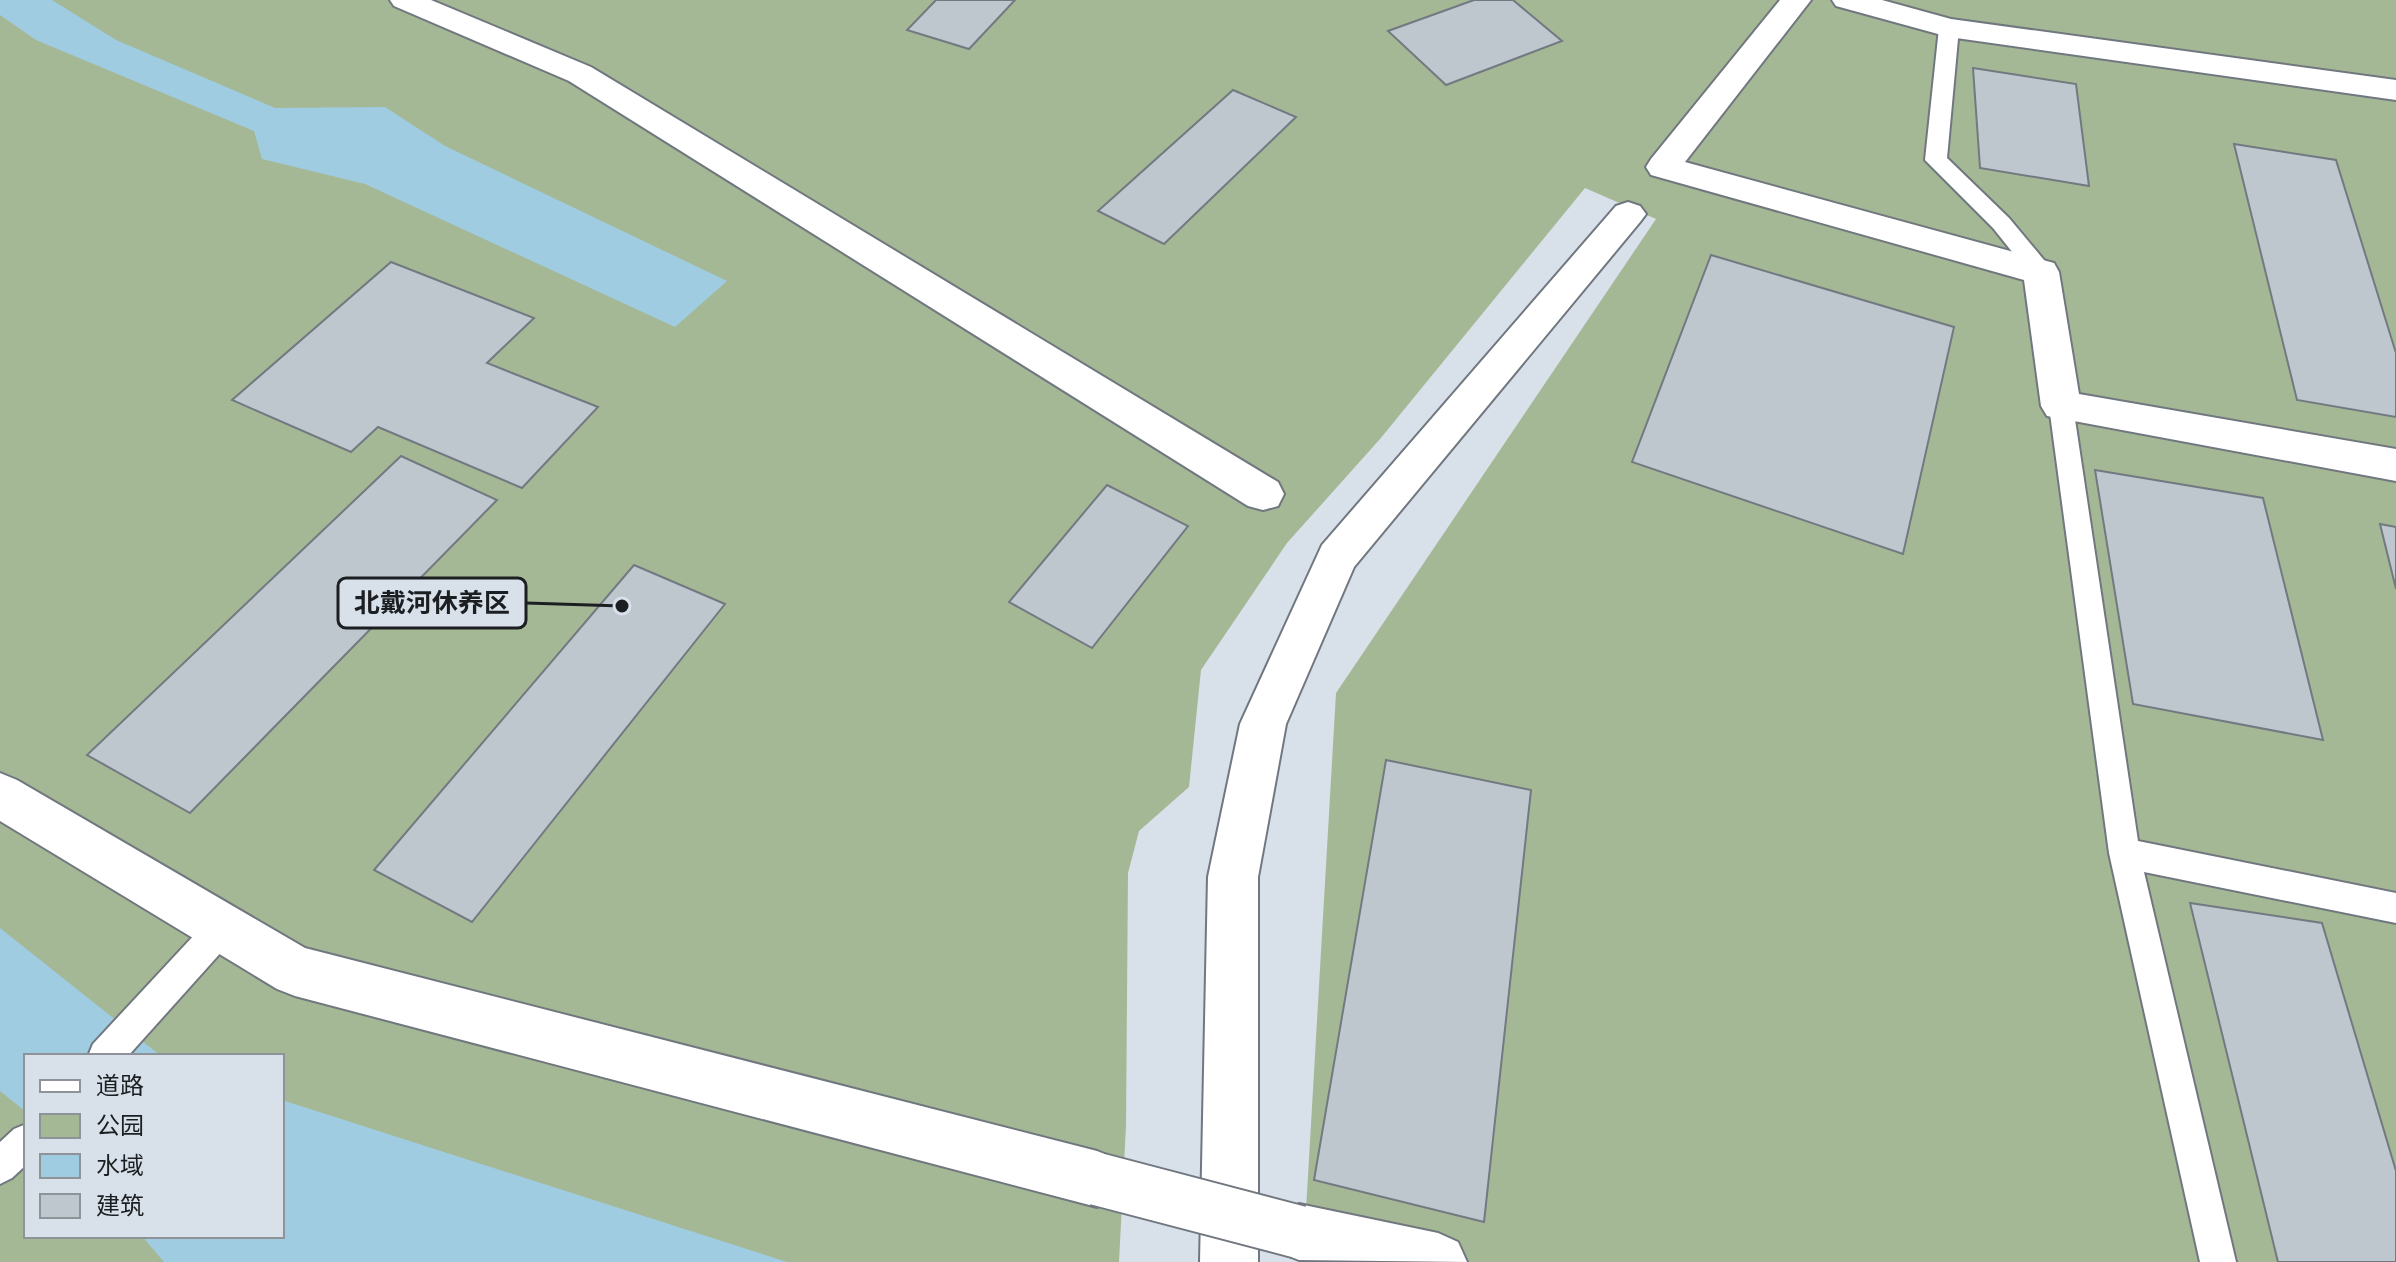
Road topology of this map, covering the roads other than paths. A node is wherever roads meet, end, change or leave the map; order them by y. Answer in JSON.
{"nodes":[{"id":1,"x":405,"y":0,"type":"edge"},
{"id":2,"x":1796,"y":0,"type":"edge"},
{"id":3,"x":1847,"y":0,"type":"edge"},
{"id":4,"x":1949,"y":28,"type":"junction"},
{"id":5,"x":2396,"y":90,"type":"edge"},
{"id":6,"x":1628,"y":214,"type":"dead end"},
{"id":7,"x":2041,"y":272,"type":"junction"},
{"id":8,"x":2061,"y":406,"type":"junction"},
{"id":9,"x":2396,"y":465,"type":"edge"},
{"id":10,"x":1263,"y":494,"type":"dead end"},
{"id":11,"x":0,"y":795,"type":"edge"},
{"id":12,"x":2124,"y":853,"type":"junction"},
{"id":13,"x":2396,"y":908,"type":"edge"},
{"id":14,"x":222,"y":928,"type":"junction"},
{"id":15,"x":107,"y":1054,"type":"edge"},
{"id":16,"x":1229,"y":1262,"type":"edge"},
{"id":17,"x":1438,"y":1262,"type":"edge"},
{"id":18,"x":2218,"y":1262,"type":"edge"}],
"edges":[{"from":1,"to":10,"type":"street"},
{"from":2,"to":7,"type":"street"},
{"from":3,"to":4,"type":"street"},
{"from":4,"to":5,"type":"street"},
{"from":4,"to":7,"type":"lane"},
{"from":6,"to":16,"type":"street"},
{"from":7,"to":8,"type":"street"},
{"from":8,"to":9,"type":"street"},
{"from":8,"to":12,"type":"lane"},
{"from":11,"to":14,"type":"street"},
{"from":12,"to":13,"type":"lane"},
{"from":12,"to":18,"type":"lane"},
{"from":14,"to":15,"type":"lane"},
{"from":14,"to":17,"type":"street","bridge":true}]}
